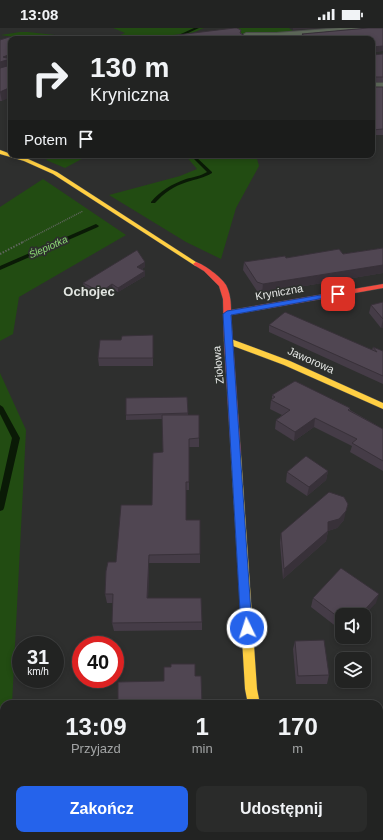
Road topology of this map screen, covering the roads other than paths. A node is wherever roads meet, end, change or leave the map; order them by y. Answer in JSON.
{"nodes":[{"id":1,"x":380,"y":28,"type":"edge"},
{"id":2,"x":246,"y":36,"type":"edge"},
{"id":3,"x":20,"y":158,"type":"edge"},
{"id":4,"x":383,"y":286,"type":"edge"},
{"id":5,"x":227,"y":314,"type":"junction"},
{"id":6,"x":228,"y":341,"type":"junction"},
{"id":7,"x":383,"y":406,"type":"edge"},
{"id":8,"x":253,"y":700,"type":"edge"}],
"edges":[{"from":1,"to":2,"type":"street"},
{"from":3,"to":5,"type":"street","name":"Ziołowa"},
{"from":4,"to":5,"type":"street","name":"Kryniczna"},
{"from":5,"to":6,"type":"street","name":"Ziołowa"},
{"from":6,"to":7,"type":"street","name":"Jaworowa"},
{"from":6,"to":8,"type":"street","name":"Ziołowa"}]}
